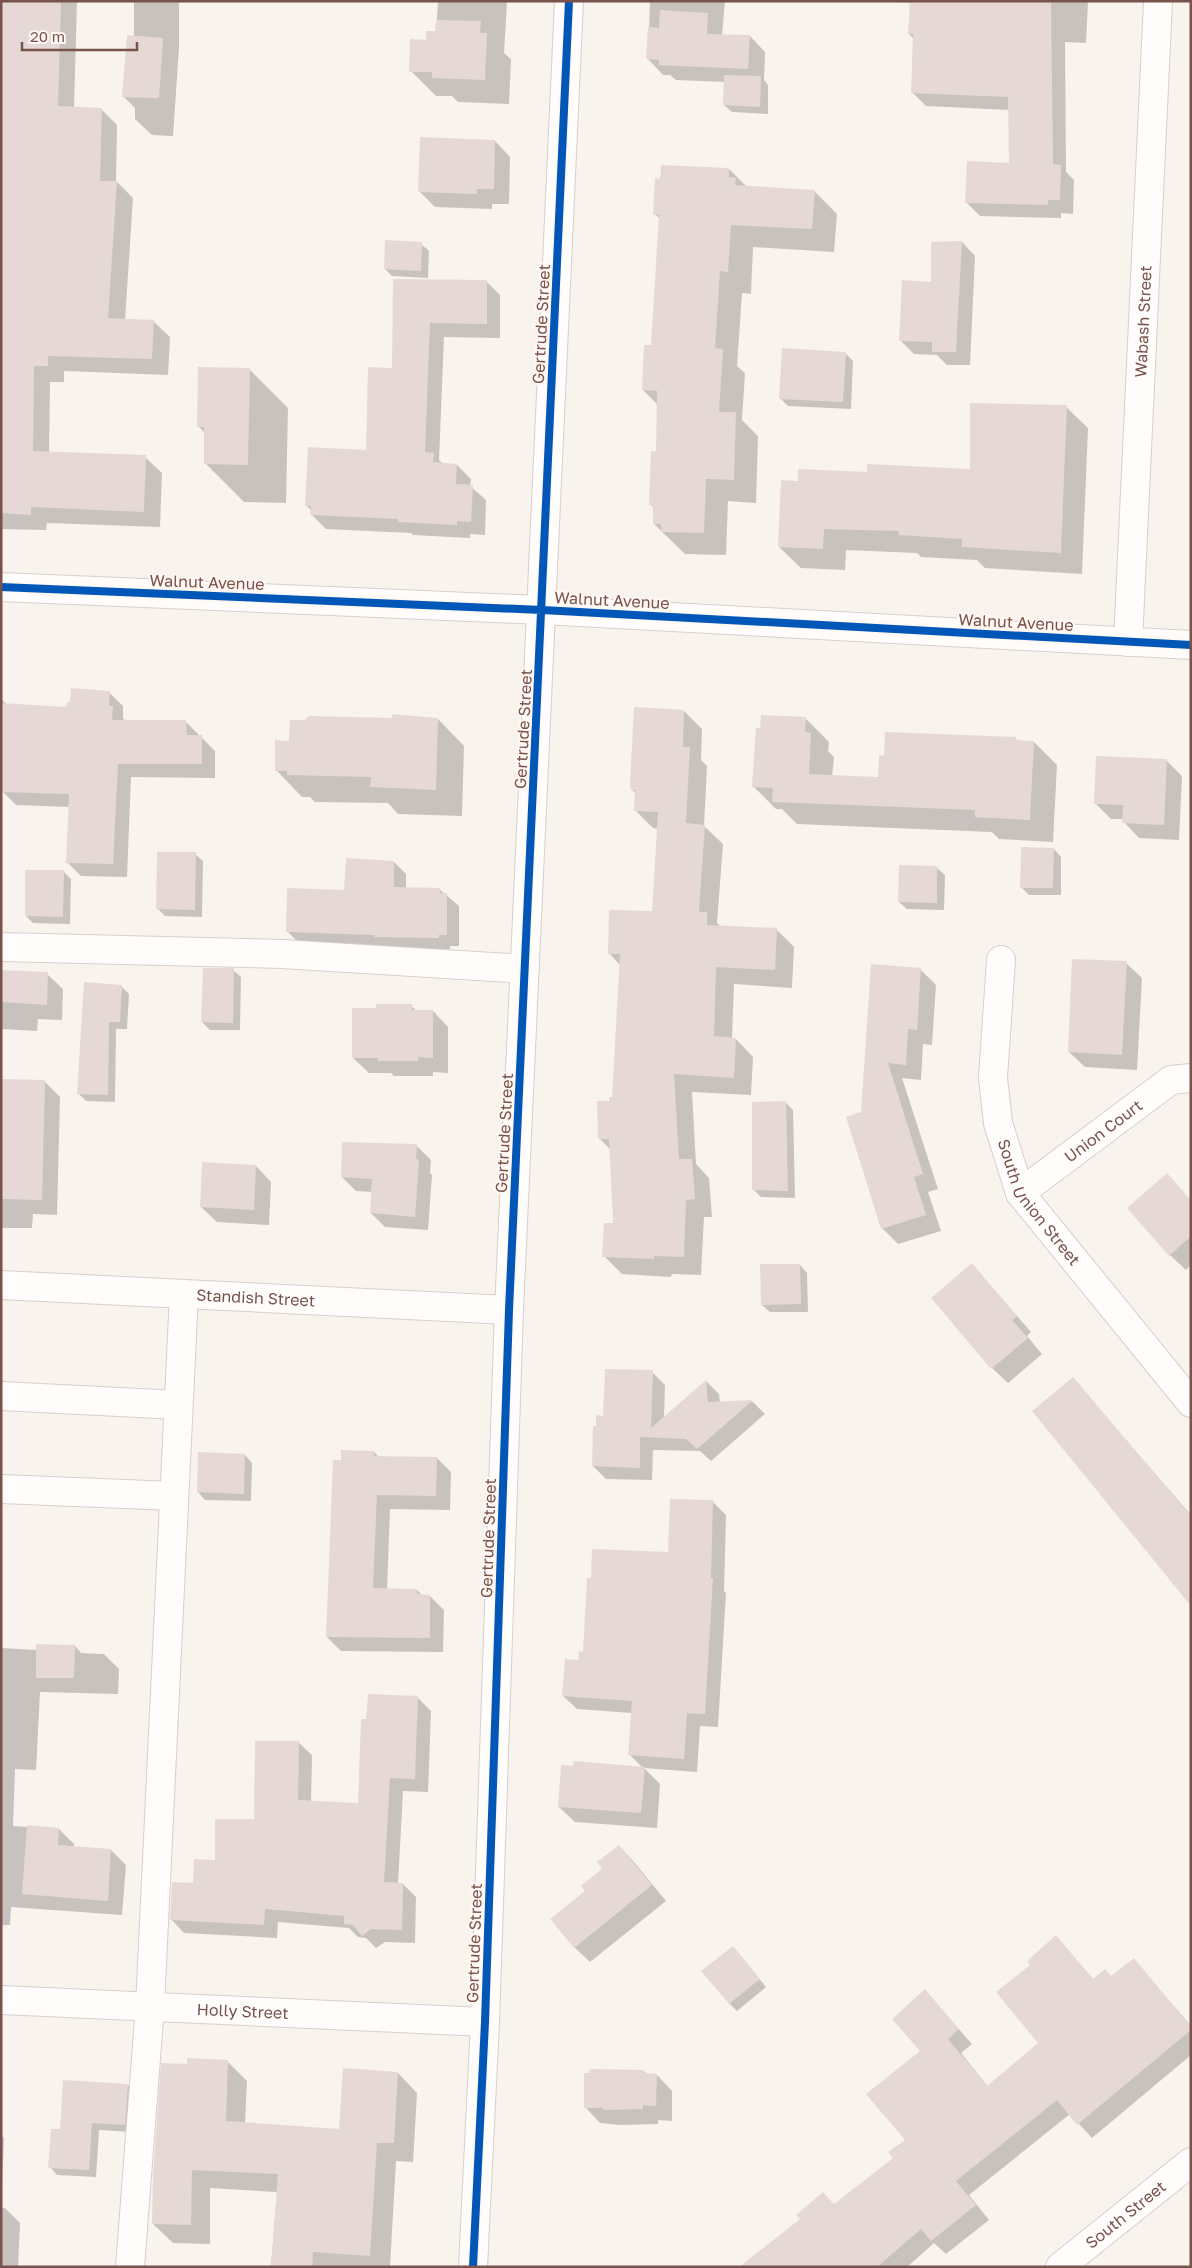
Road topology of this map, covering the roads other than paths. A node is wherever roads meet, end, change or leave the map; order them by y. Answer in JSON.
{"nodes":[{"id":1,"x":569,"y":1,"type":"edge"},
{"id":2,"x":1158,"y":1,"type":"edge"},
{"id":3,"x":1,"y":587,"type":"edge"},
{"id":4,"x":542,"y":610,"type":"junction"},
{"id":5,"x":1128,"y":642,"type":"junction"},
{"id":6,"x":1191,"y":645,"type":"edge"},
{"id":7,"x":1,"y":947,"type":"edge"},
{"id":8,"x":1001,"y":960,"type":"dead end"},
{"id":9,"x":525,"y":969,"type":"junction"},
{"id":10,"x":1191,"y":1078,"type":"edge"},
{"id":11,"x":1020,"y":1193,"type":"junction"},
{"id":12,"x":1,"y":1285,"type":"edge"},
{"id":13,"x":184,"y":1294,"type":"junction"},
{"id":14,"x":509,"y":1310,"type":"junction"},
{"id":15,"x":1,"y":1396,"type":"edge"},
{"id":16,"x":1191,"y":1403,"type":"edge"},
{"id":17,"x":178,"y":1405,"type":"junction"},
{"id":18,"x":1,"y":1489,"type":"edge"},
{"id":19,"x":174,"y":1496,"type":"junction"},
{"id":20,"x":1,"y":2000,"type":"edge"},
{"id":21,"x":150,"y":2006,"type":"junction"},
{"id":22,"x":485,"y":2022,"type":"junction"},
{"id":23,"x":1191,"y":2162,"type":"edge"},
{"id":24,"x":130,"y":2267,"type":"edge"},
{"id":25,"x":473,"y":2267,"type":"edge"},
{"id":26,"x":1060,"y":2267,"type":"edge"}],
"edges":[{"from":1,"to":4,"type":"street","name":"Gertrude Street"},
{"from":2,"to":5,"type":"street","name":"Wabash Street"},
{"from":3,"to":4,"type":"street","name":"Walnut Avenue"},
{"from":4,"to":5,"type":"street","name":"Walnut Avenue"},
{"from":4,"to":9,"type":"street","name":"Gertrude Street"},
{"from":5,"to":6,"type":"street","name":"Walnut Avenue"},
{"from":7,"to":9,"type":"street"},
{"from":8,"to":11,"type":"street","name":"South Union Street"},
{"from":9,"to":14,"type":"street","name":"Gertrude Street"},
{"from":10,"to":11,"type":"street","name":"Union Court"},
{"from":11,"to":16,"type":"street","name":"South Union Street"},
{"from":12,"to":13,"type":"street","name":"Standish Street"},
{"from":13,"to":14,"type":"street","name":"Standish Street"},
{"from":13,"to":17,"type":"street"},
{"from":14,"to":22,"type":"street","name":"Gertrude Street"},
{"from":15,"to":17,"type":"street"},
{"from":17,"to":19,"type":"street"},
{"from":18,"to":19,"type":"street"},
{"from":19,"to":21,"type":"street"},
{"from":20,"to":21,"type":"street","name":"Holly Street"},
{"from":21,"to":22,"type":"street","name":"Holly Street"},
{"from":21,"to":24,"type":"street"},
{"from":22,"to":25,"type":"street","name":"Gertrude Street"},
{"from":23,"to":26,"type":"street","name":"South Street"}]}
